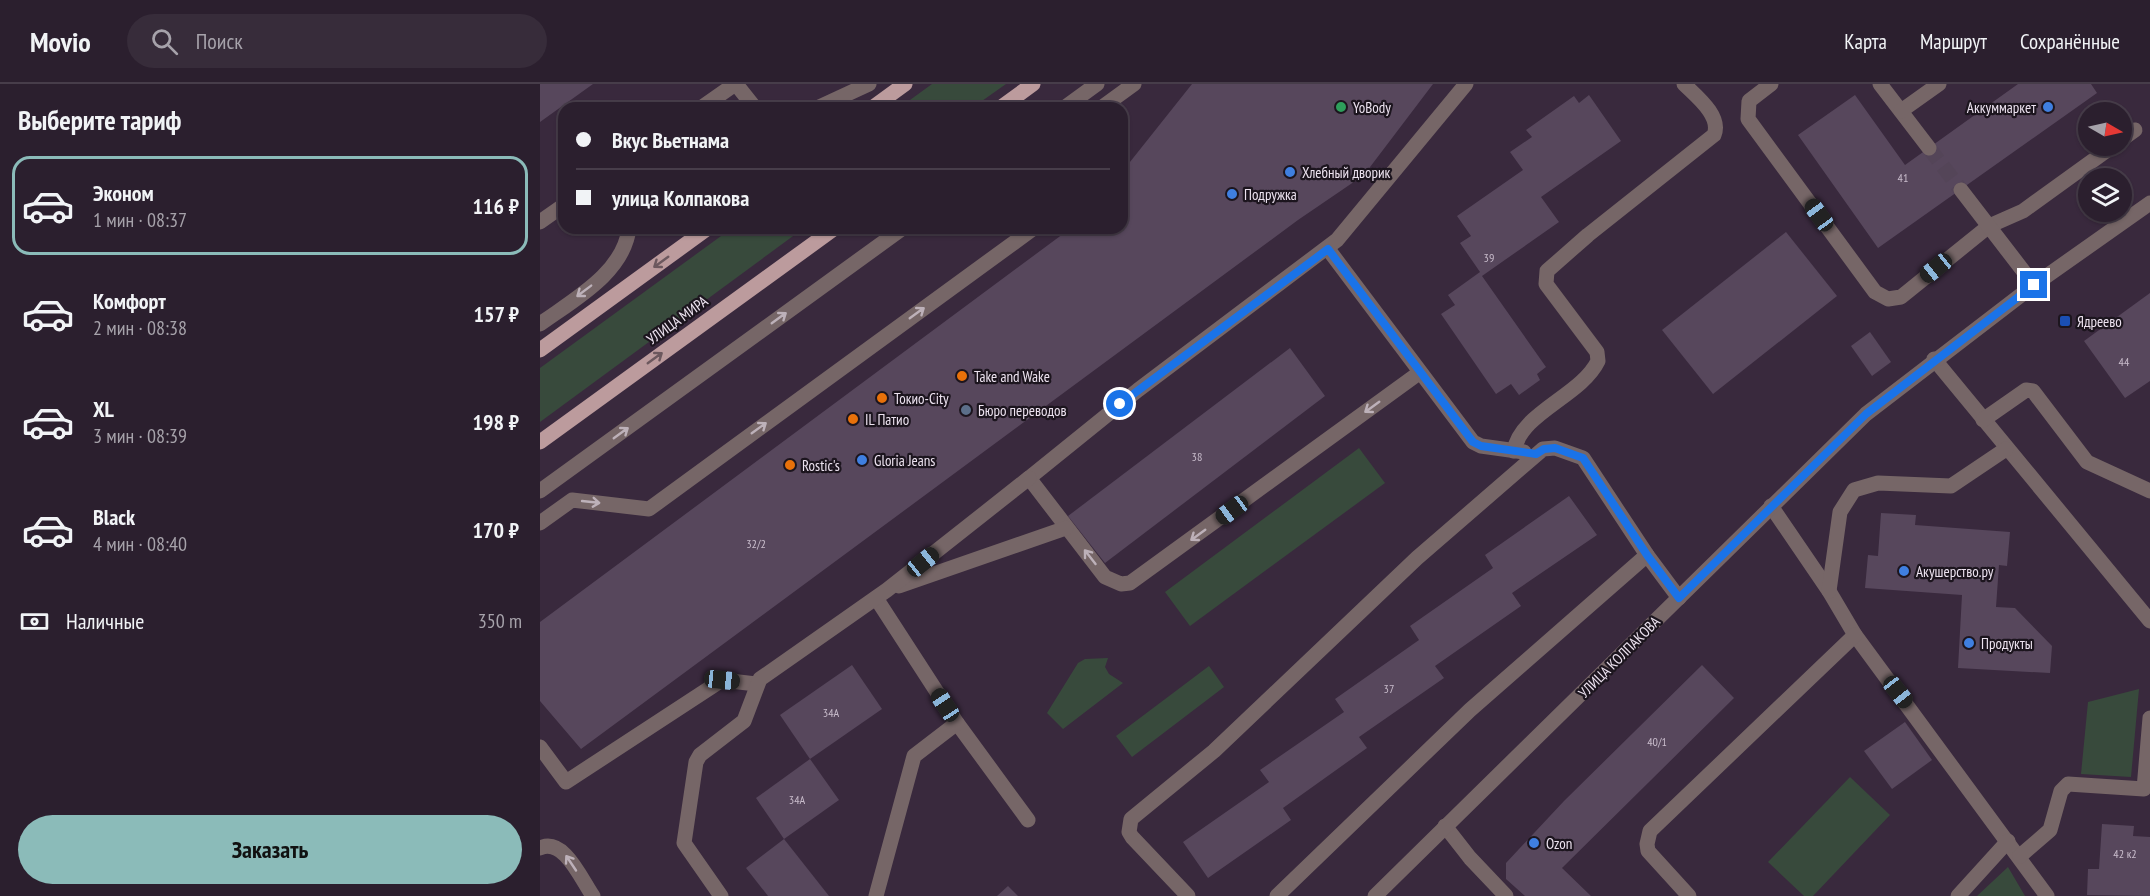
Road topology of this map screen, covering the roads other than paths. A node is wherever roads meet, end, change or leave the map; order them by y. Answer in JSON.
{"nodes":[{"id":1,"x":735,"y":84,"type":"edge"},
{"id":2,"x":868,"y":84,"type":"edge"},
{"id":3,"x":904,"y":84,"type":"edge"},
{"id":4,"x":1033,"y":84,"type":"edge"},
{"id":5,"x":1096,"y":84,"type":"edge"},
{"id":6,"x":1134,"y":84,"type":"edge"},
{"id":7,"x":1467,"y":84,"type":"edge"},
{"id":8,"x":1684,"y":84,"type":"edge"},
{"id":9,"x":1771,"y":84,"type":"edge"},
{"id":10,"x":1880,"y":84,"type":"edge"},
{"id":11,"x":1939,"y":84,"type":"edge"},
{"id":12,"x":710,"y":102,"type":"edge"},
{"id":13,"x":750,"y":102,"type":"edge"},
{"id":14,"x":830,"y":102,"type":"edge"},
{"id":15,"x":880,"y":102,"type":"edge"},
{"id":16,"x":1008,"y":102,"type":"edge"},
{"id":17,"x":1072,"y":102,"type":"edge"},
{"id":18,"x":1109,"y":102,"type":"edge"},
{"id":19,"x":1901,"y":111,"type":"junction"},
{"id":20,"x":2135,"y":129,"type":"dead end"},
{"id":21,"x":2132,"y":131,"type":"edge"},
{"id":22,"x":1929,"y":148,"type":"tunnel mouth"},
{"id":23,"x":2099,"y":156,"type":"edge"},
{"id":24,"x":1961,"y":190,"type":"tunnel mouth"},
{"id":25,"x":2150,"y":203,"type":"edge"},
{"id":26,"x":558,"y":209,"type":"edge"},
{"id":27,"x":540,"y":222,"type":"edge"},
{"id":28,"x":1989,"y":226,"type":"junction"},
{"id":29,"x":628,"y":234,"type":"edge"},
{"id":30,"x":700,"y":234,"type":"edge"},
{"id":31,"x":827,"y":234,"type":"edge"},
{"id":32,"x":895,"y":234,"type":"edge"},
{"id":33,"x":1026,"y":234,"type":"edge"},
{"id":34,"x":1328,"y":249,"type":"junction"},
{"id":35,"x":2034,"y":285,"type":"junction"},
{"id":36,"x":540,"y":324,"type":"edge"},
{"id":37,"x":540,"y":350,"type":"edge"},
{"id":38,"x":1934,"y":359,"type":"junction"},
{"id":39,"x":1419,"y":373,"type":"junction"},
{"id":40,"x":1983,"y":420,"type":"junction"},
{"id":41,"x":540,"y":442,"type":"edge"},
{"id":42,"x":2006,"y":449,"type":"junction"},
{"id":43,"x":1514,"y":451,"type":"junction"},
{"id":44,"x":1536,"y":454,"type":"junction"},
{"id":45,"x":1029,"y":478,"type":"junction"},
{"id":46,"x":2150,"y":491,"type":"edge"},
{"id":47,"x":540,"y":492,"type":"edge"},
{"id":48,"x":1771,"y":506,"type":"junction"},
{"id":49,"x":540,"y":523,"type":"edge"},
{"id":50,"x":1066,"y":528,"type":"junction"},
{"id":51,"x":1647,"y":555,"type":"junction"},
{"id":52,"x":1829,"y":591,"type":"junction"},
{"id":53,"x":881,"y":594,"type":"junction"},
{"id":54,"x":1679,"y":598,"type":"junction"},
{"id":55,"x":2150,"y":621,"type":"edge"},
{"id":56,"x":1855,"y":635,"type":"junction"},
{"id":57,"x":756,"y":684,"type":"junction"},
{"id":58,"x":2150,"y":718,"type":"edge"},
{"id":59,"x":957,"y":723,"type":"junction"},
{"id":60,"x":540,"y":747,"type":"edge"},
{"id":61,"x":2147,"y":790,"type":"edge"},
{"id":62,"x":1029,"y":820,"type":"dead end"},
{"id":63,"x":1445,"y":826,"type":"junction"},
{"id":64,"x":2008,"y":841,"type":"junction"},
{"id":65,"x":540,"y":848,"type":"edge"},
{"id":66,"x":2020,"y":856,"type":"junction"},
{"id":67,"x":593,"y":896,"type":"edge"},
{"id":68,"x":721,"y":896,"type":"edge"},
{"id":69,"x":876,"y":896,"type":"edge"},
{"id":70,"x":1188,"y":896,"type":"edge"},
{"id":71,"x":1277,"y":896,"type":"edge"},
{"id":72,"x":1375,"y":896,"type":"edge"},
{"id":73,"x":1506,"y":896,"type":"edge"},
{"id":74,"x":1689,"y":896,"type":"edge"},
{"id":75,"x":1958,"y":896,"type":"edge"},
{"id":76,"x":2047,"y":896,"type":"edge"}],
"edges":[{"from":1,"to":12,"type":"street"},
{"from":1,"to":13,"type":"street"},
{"from":2,"to":14,"type":"street"},
{"from":3,"to":15,"type":"main road"},
{"from":4,"to":16,"type":"main road"},
{"from":5,"to":17,"type":"street"},
{"from":6,"to":18,"type":"street"},
{"from":7,"to":34,"type":"street"},
{"from":8,"to":43,"type":"street"},
{"from":9,"to":28,"type":"street"},
{"from":10,"to":19,"type":"street"},
{"from":11,"to":19,"type":"street"},
{"from":19,"to":22,"type":"street"},
{"from":20,"to":21,"type":"street"},
{"from":23,"to":28,"type":"street"},
{"from":24,"to":28,"type":"street"},
{"from":25,"to":35,"type":"street","name":"УЛИЦА КОЛПАКОВА"},
{"from":26,"to":27,"type":"street"},
{"from":28,"to":35,"type":"street"},
{"from":29,"to":36,"type":"street","one_way":true},
{"from":30,"to":37,"type":"main road","one_way":true},
{"from":41,"to":31,"type":"main road","name":"УЛИЦА МИРА","one_way":true},
{"from":47,"to":32,"type":"street","one_way":true},
{"from":49,"to":33,"type":"street","one_way":true},
{"from":34,"to":39,"type":"street"},
{"from":34,"to":45,"type":"street"},
{"from":35,"to":38,"type":"street","name":"УЛИЦА КОЛПАКОВА"},
{"from":38,"to":40,"type":"street"},
{"from":38,"to":48,"type":"street","name":"УЛИЦА КОЛПАКОВА"},
{"from":39,"to":43,"type":"street"},
{"from":39,"to":50,"type":"street","one_way":true},
{"from":40,"to":42,"type":"street"},
{"from":40,"to":46,"type":"street"},
{"from":42,"to":52,"type":"street"},
{"from":42,"to":55,"type":"street"},
{"from":43,"to":44,"type":"street"},
{"from":44,"to":51,"type":"street"},
{"from":44,"to":70,"type":"street"},
{"from":45,"to":50,"type":"street"},
{"from":45,"to":53,"type":"street"},
{"from":48,"to":52,"type":"street"},
{"from":48,"to":54,"type":"street","name":"УЛИЦА КОЛПАКОВА"},
{"from":50,"to":53,"type":"street"},
{"from":51,"to":54,"type":"street"},
{"from":51,"to":71,"type":"street"},
{"from":52,"to":56,"type":"street"},
{"from":53,"to":57,"type":"street"},
{"from":53,"to":59,"type":"street"},
{"from":54,"to":63,"type":"street","name":"УЛИЦА КОЛПАКОВА"},
{"from":56,"to":64,"type":"street"},
{"from":56,"to":74,"type":"street"},
{"from":57,"to":60,"type":"street"},
{"from":57,"to":68,"type":"street"},
{"from":58,"to":61,"type":"street"},
{"from":59,"to":62,"type":"street"},
{"from":59,"to":69,"type":"street"},
{"from":61,"to":66,"type":"street"},
{"from":63,"to":72,"type":"street","name":"УЛИЦА КОЛПАКОВА"},
{"from":63,"to":73,"type":"street"},
{"from":64,"to":66,"type":"street"},
{"from":64,"to":75,"type":"street"},
{"from":67,"to":65,"type":"street","one_way":true},
{"from":66,"to":76,"type":"street"}]}
